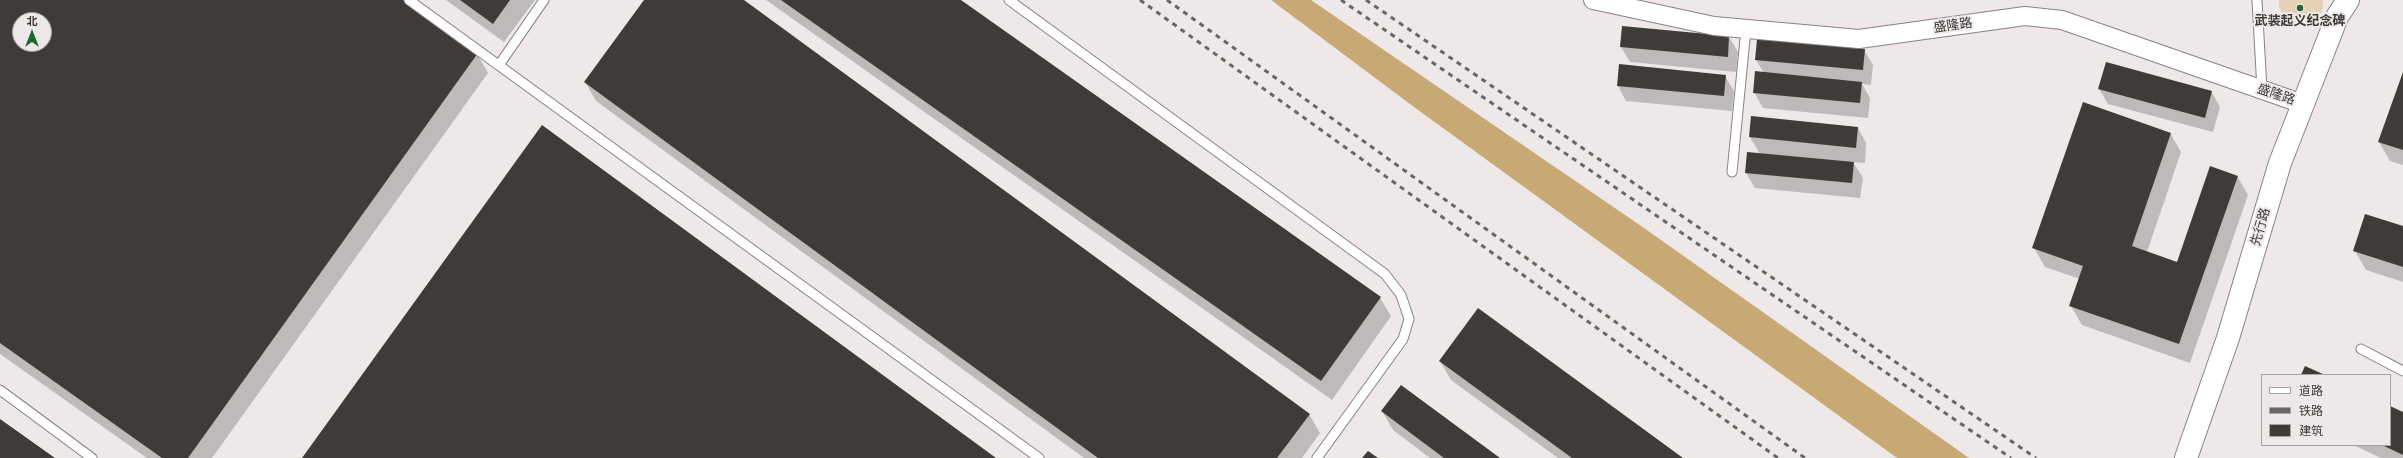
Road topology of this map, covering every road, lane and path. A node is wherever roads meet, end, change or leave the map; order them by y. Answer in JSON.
{"nodes":[{"id":1,"x":409,"y":0,"type":"edge"},
{"id":2,"x":544,"y":0,"type":"edge"},
{"id":3,"x":1009,"y":0,"type":"edge"},
{"id":4,"x":1593,"y":0,"type":"edge"},
{"id":5,"x":2257,"y":0,"type":"edge"},
{"id":6,"x":2348,"y":0,"type":"edge"},
{"id":7,"x":1746,"y":29,"type":"junction"},
{"id":8,"x":499,"y":65,"type":"junction"},
{"id":9,"x":2262,"y":90,"type":"junction"},
{"id":10,"x":2303,"y":104,"type":"junction"},
{"id":11,"x":1732,"y":172,"type":"dead end"},
{"id":12,"x":2361,"y":348,"type":"dead end"},
{"id":13,"x":2403,"y":371,"type":"edge"},
{"id":14,"x":0,"y":390,"type":"edge"},
{"id":15,"x":92,"y":458,"type":"edge"},
{"id":16,"x":1039,"y":458,"type":"edge"},
{"id":17,"x":1317,"y":458,"type":"edge"},
{"id":18,"x":2186,"y":458,"type":"edge"}],
"edges":[{"from":1,"to":8,"type":"lane"},
{"from":2,"to":8,"type":"lane"},
{"from":3,"to":17,"type":"lane"},
{"from":4,"to":7,"type":"street","name":"盛隆路"},
{"from":5,"to":9,"type":"lane"},
{"from":6,"to":10,"type":"street","name":"先行路"},
{"from":7,"to":9,"type":"street","name":"盛隆路"},
{"from":7,"to":11,"type":"lane"},
{"from":8,"to":16,"type":"lane"},
{"from":9,"to":10,"type":"street","name":"盛隆路"},
{"from":10,"to":18,"type":"street","name":"先行路"},
{"from":12,"to":13,"type":"lane"},
{"from":14,"to":15,"type":"lane"}]}
